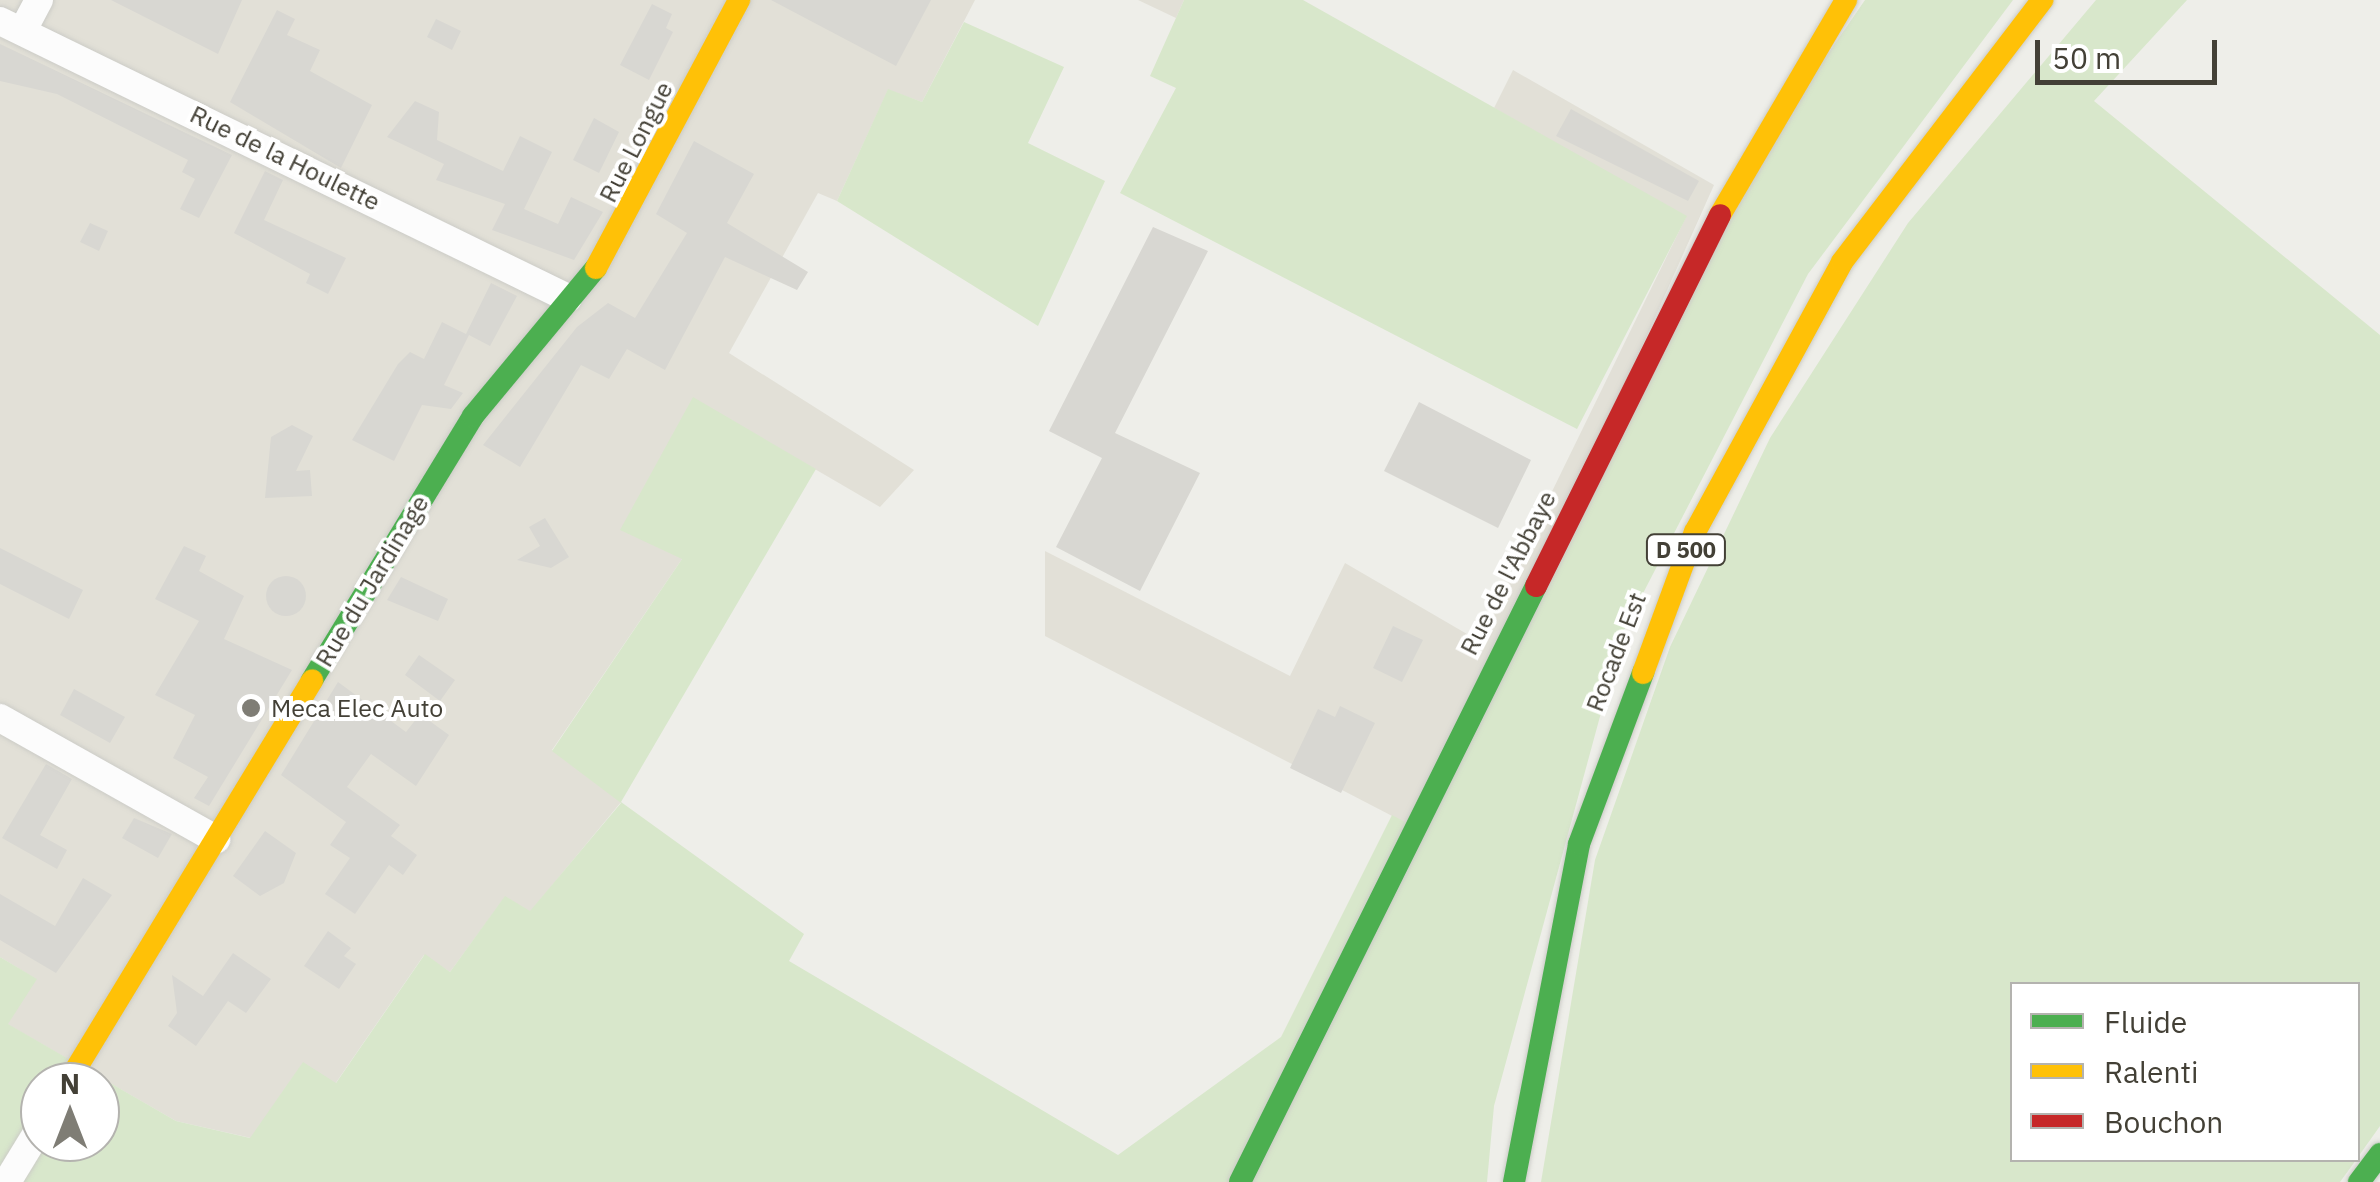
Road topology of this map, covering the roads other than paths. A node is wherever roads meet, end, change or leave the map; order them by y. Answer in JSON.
{"nodes":[{"id":1,"x":38,"y":0,"type":"edge"},
{"id":2,"x":738,"y":0,"type":"edge"},
{"id":3,"x":1846,"y":0,"type":"edge"},
{"id":4,"x":2042,"y":0,"type":"edge"},
{"id":5,"x":12,"y":26,"type":"edge"},
{"id":6,"x":568,"y":298,"type":"junction"},
{"id":7,"x":0,"y":718,"type":"edge"},
{"id":8,"x":216,"y":839,"type":"junction"},
{"id":9,"x":80,"y":1062,"type":"edge"},
{"id":10,"x":2380,"y":1154,"type":"edge"},
{"id":11,"x":1240,"y":1182,"type":"edge"},
{"id":12,"x":1514,"y":1182,"type":"edge"},
{"id":13,"x":2359,"y":1182,"type":"edge"}],
"edges":[{"from":1,"to":5,"type":"street"},
{"from":2,"to":6,"type":"street","name":"Rue Longue"},
{"from":3,"to":11,"type":"street","name":"Rue de l'Abbaye"},
{"from":4,"to":12,"type":"street","name":"Rocade Est","number":"D 500"},
{"from":5,"to":6,"type":"street","name":"Rue de la Houlette"},
{"from":6,"to":8,"type":"street","name":"Rue du Jardinage"},
{"from":7,"to":8,"type":"street"},
{"from":8,"to":9,"type":"street","name":"Rue du Jardinage"},
{"from":10,"to":13,"type":"street"}]}
